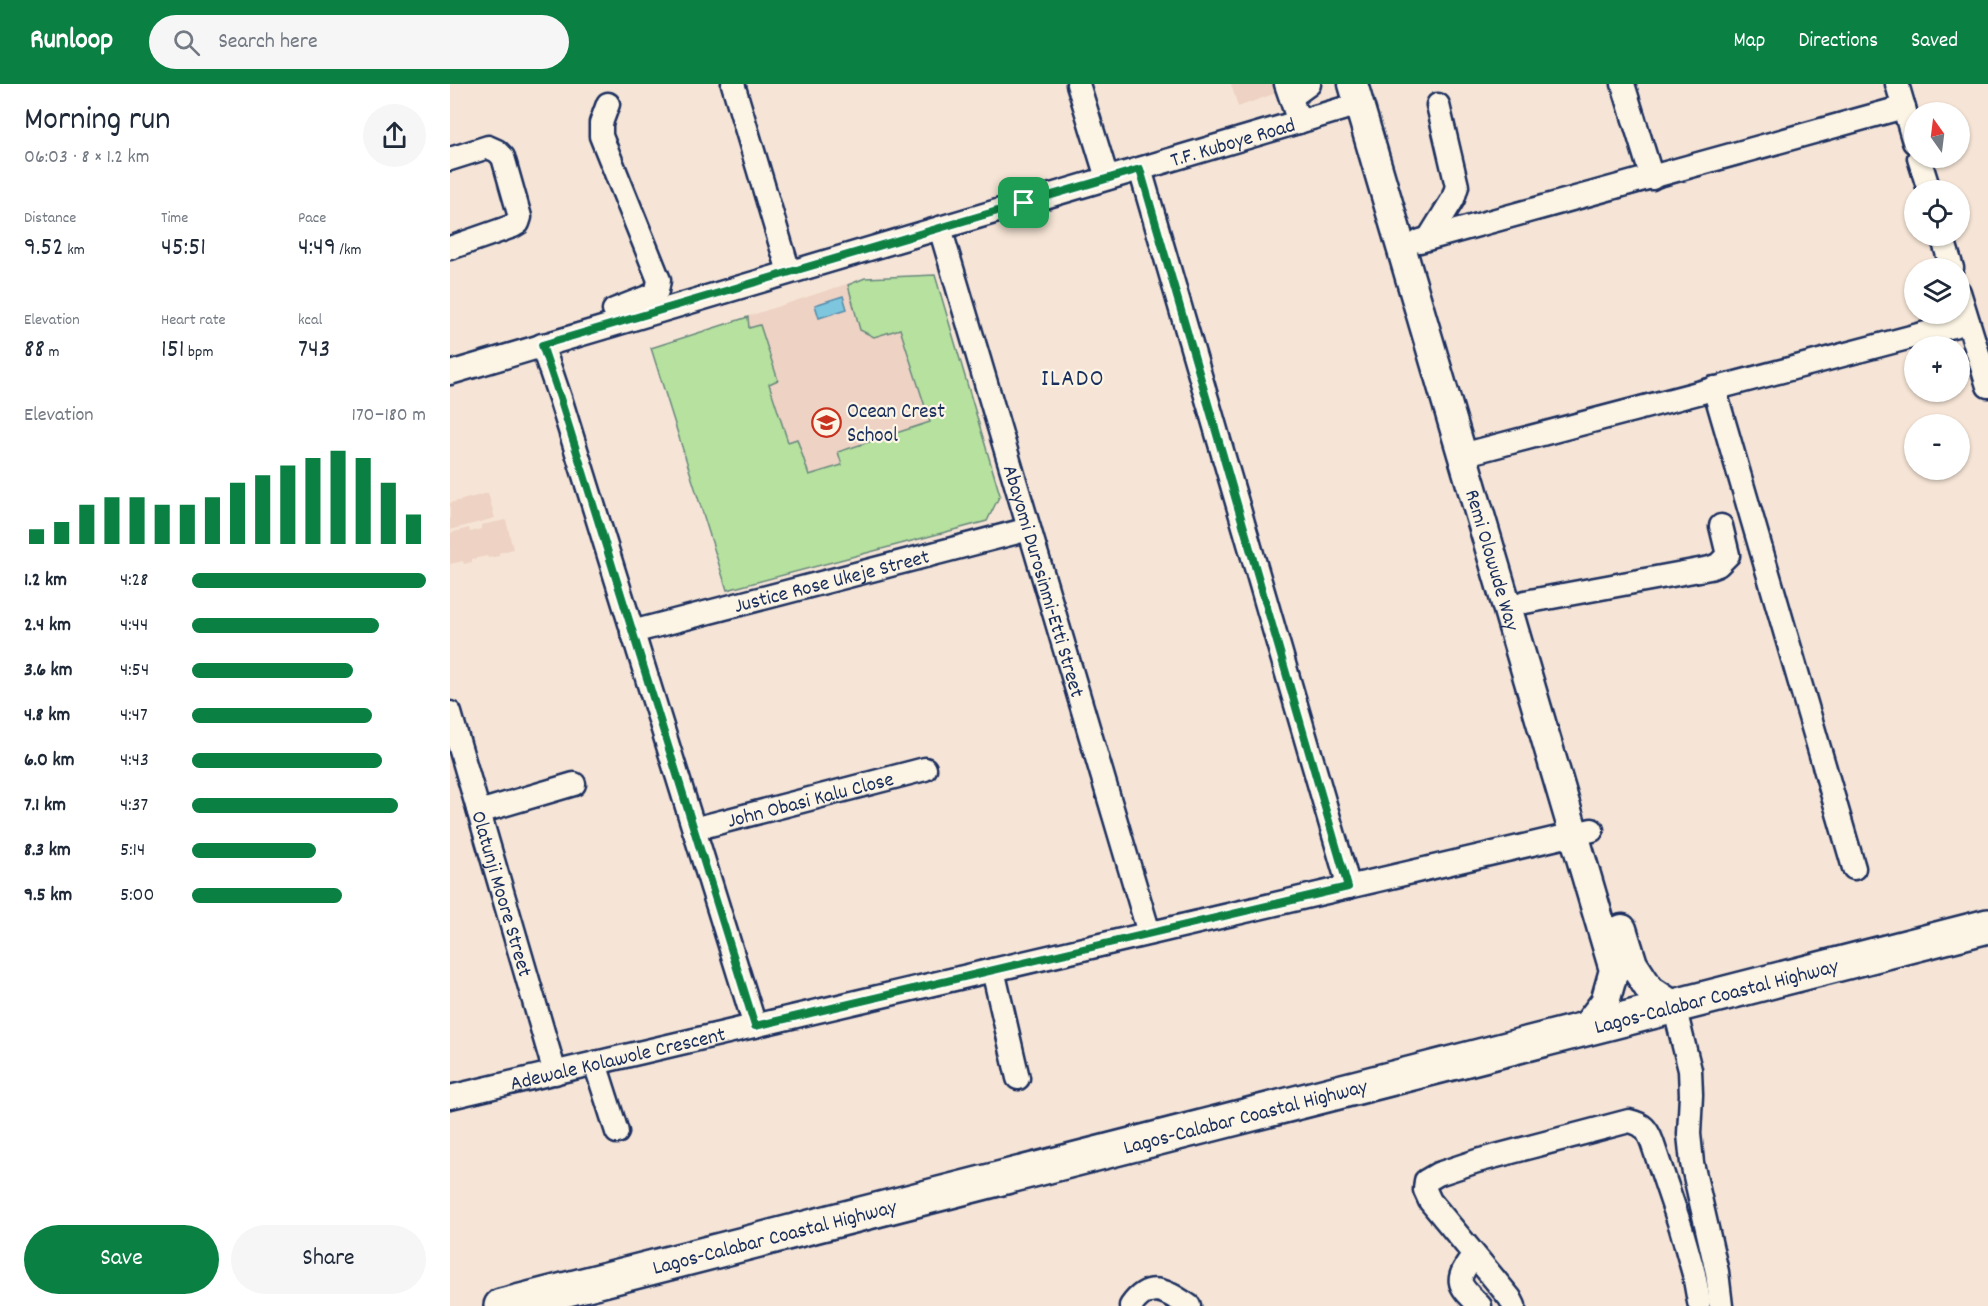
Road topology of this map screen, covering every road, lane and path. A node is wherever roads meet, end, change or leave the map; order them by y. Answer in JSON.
{"nodes":[{"id":1,"x":733,"y":84,"type":"edge"},
{"id":2,"x":1078,"y":84,"type":"edge"},
{"id":3,"x":1309,"y":84,"type":"edge"},
{"id":4,"x":1623,"y":84,"type":"edge"},
{"id":5,"x":1897,"y":84,"type":"edge"},
{"id":6,"x":1288,"y":91,"type":"edge"},
{"id":7,"x":1361,"y":91,"type":"edge"},
{"id":8,"x":609,"y":104,"type":"dead end"},
{"id":9,"x":1438,"y":105,"type":"dead end"},
{"id":10,"x":1904,"y":107,"type":"joint"},
{"id":11,"x":1299,"y":122,"type":"junction"},
{"id":12,"x":450,"y":159,"type":"edge"},
{"id":13,"x":1140,"y":169,"type":"junction"},
{"id":14,"x":1652,"y":177,"type":"junction"},
{"id":15,"x":1107,"y":178,"type":"junction"},
{"id":16,"x":940,"y":228,"type":"junction"},
{"id":17,"x":1424,"y":240,"type":"junction"},
{"id":18,"x":450,"y":248,"type":"edge"},
{"id":19,"x":789,"y":272,"type":"junction"},
{"id":20,"x":1960,"y":324,"type":"edge"},
{"id":21,"x":1969,"y":324,"type":"edge"},
{"id":22,"x":603,"y":327,"type":"junction"},
{"id":23,"x":542,"y":345,"type":"junction"},
{"id":24,"x":1984,"y":358,"type":"edge"},
{"id":25,"x":450,"y":373,"type":"edge"},
{"id":26,"x":1988,"y":386,"type":"edge"},
{"id":27,"x":1714,"y":388,"type":"junction"},
{"id":28,"x":1471,"y":452,"type":"junction"},
{"id":29,"x":1720,"y":526,"type":"dead end"},
{"id":30,"x":1029,"y":529,"type":"junction"},
{"id":31,"x":1525,"y":602,"type":"junction"},
{"id":32,"x":632,"y":632,"type":"junction"},
{"id":33,"x":450,"y":712,"type":"edge"},
{"id":34,"x":926,"y":769,"type":"dead end"},
{"id":35,"x":574,"y":784,"type":"dead end"},
{"id":36,"x":479,"y":812,"type":"junction"},
{"id":37,"x":694,"y":829,"type":"junction"},
{"id":38,"x":1583,"y":832,"type":"junction"},
{"id":39,"x":1854,"y":868,"type":"dead end"},
{"id":40,"x":1348,"y":887,"type":"junction"},
{"id":41,"x":1988,"y":926,"type":"edge"},
{"id":42,"x":1149,"y":933,"type":"junction"},
{"id":43,"x":993,"y":970,"type":"junction"},
{"id":44,"x":1674,"y":1006,"type":"junction"},
{"id":45,"x":755,"y":1026,"type":"junction"},
{"id":46,"x":1583,"y":1031,"type":"junction"},
{"id":47,"x":595,"y":1063,"type":"junction"},
{"id":48,"x":555,"y":1073,"type":"junction"},
{"id":49,"x":1018,"y":1078,"type":"dead end"},
{"id":50,"x":450,"y":1097,"type":"edge"},
{"id":51,"x":617,"y":1132,"type":"dead end"},
{"id":52,"x":1689,"y":1134,"type":"junction"},
{"id":53,"x":1652,"y":1142,"type":"junction"},
{"id":54,"x":1474,"y":1255,"type":"junction"},
{"id":55,"x":1708,"y":1305,"type":"edge"},
{"id":56,"x":501,"y":1306,"type":"edge"},
{"id":57,"x":1131,"y":1306,"type":"edge"},
{"id":58,"x":1189,"y":1306,"type":"edge"},
{"id":59,"x":1480,"y":1306,"type":"edge"},
{"id":60,"x":1514,"y":1306,"type":"edge"}],
"edges":[{"from":1,"to":19,"type":"street"},
{"from":2,"to":15,"type":"street"},
{"from":3,"to":6,"type":"street"},
{"from":4,"to":14,"type":"street"},
{"from":5,"to":10,"type":"street"},
{"from":6,"to":11,"type":"street"},
{"from":7,"to":11,"type":"street","name":"T.F. Kuboye Road"},
{"from":7,"to":17,"type":"main road","name":"Remi Olowude Way"},
{"from":7,"to":28,"type":"main road","name":"Remi Olowude Way"},
{"from":8,"to":22,"type":"street"},
{"from":9,"to":17,"type":"street"},
{"from":10,"to":14,"type":"street"},
{"from":11,"to":13,"type":"street","name":"T.F. Kuboye Road"},
{"from":12,"to":18,"type":"street"},
{"from":13,"to":15,"type":"street","name":"T.F. Kuboye Road"},
{"from":13,"to":40,"type":"street"},
{"from":14,"to":17,"type":"street"},
{"from":15,"to":16,"type":"street","name":"T.F. Kuboye Road"},
{"from":16,"to":19,"type":"street","name":"T.F. Kuboye Road"},
{"from":16,"to":30,"type":"street","name":"Abayomi Durosinmi-Etti Street"},
{"from":17,"to":28,"type":"main road","name":"Remi Olowude Way"},
{"from":19,"to":22,"type":"street","name":"T.F. Kuboye Road"},
{"from":20,"to":27,"type":"street"},
{"from":21,"to":24,"type":"street"},
{"from":22,"to":23,"type":"street","name":"T.F. Kuboye Road"},
{"from":23,"to":25,"type":"street","name":"T.F. Kuboye Road"},
{"from":23,"to":32,"type":"street"},
{"from":24,"to":26,"type":"street"},
{"from":27,"to":28,"type":"street"},
{"from":27,"to":39,"type":"street"},
{"from":28,"to":31,"type":"main road","name":"Remi Olowude Way"},
{"from":28,"to":38,"type":"main road","name":"Remi Olowude Way"},
{"from":29,"to":31,"type":"street"},
{"from":30,"to":32,"type":"street","name":"Justice Rose Ukeje Street"},
{"from":30,"to":42,"type":"street","name":"Abayomi Durosinmi-Etti Street"},
{"from":31,"to":38,"type":"main road","name":"Remi Olowude Way"},
{"from":32,"to":37,"type":"street"},
{"from":33,"to":36,"type":"street","name":"Olatunji Moore Street"},
{"from":34,"to":37,"type":"street","name":"John Obasi Kalu Close"},
{"from":35,"to":36,"type":"street"},
{"from":36,"to":48,"type":"street","name":"Olatunji Moore Street"},
{"from":37,"to":45,"type":"street"},
{"from":38,"to":40,"type":"street","name":"Adewale Kolawole Crescent"},
{"from":38,"to":44,"type":"main road","name":"Remi Olowude Way"},
{"from":38,"to":46,"type":"main road","name":"Remi Olowude Way"},
{"from":40,"to":42,"type":"street","name":"Adewale Kolawole Crescent"},
{"from":41,"to":44,"type":"highway","name":"Lagos-Calabar Coastal Highway"},
{"from":42,"to":43,"type":"street","name":"Adewale Kolawole Crescent"},
{"from":43,"to":45,"type":"street","name":"Adewale Kolawole Crescent"},
{"from":43,"to":49,"type":"street"},
{"from":44,"to":46,"type":"highway","name":"Lagos-Calabar Coastal Highway"},
{"from":44,"to":52,"type":"street"},
{"from":45,"to":47,"type":"street","name":"Adewale Kolawole Crescent"},
{"from":46,"to":56,"type":"highway","name":"Lagos-Calabar Coastal Highway"},
{"from":47,"to":48,"type":"street","name":"Adewale Kolawole Crescent"},
{"from":47,"to":51,"type":"street"},
{"from":48,"to":50,"type":"street","name":"Adewale Kolawole Crescent"},
{"from":52,"to":53,"type":"street"},
{"from":52,"to":55,"type":"street"},
{"from":53,"to":54,"type":"street"},
{"from":53,"to":55,"type":"street"},
{"from":54,"to":59,"type":"street"},
{"from":54,"to":60,"type":"street"},
{"from":57,"to":58,"type":"street"}]}
